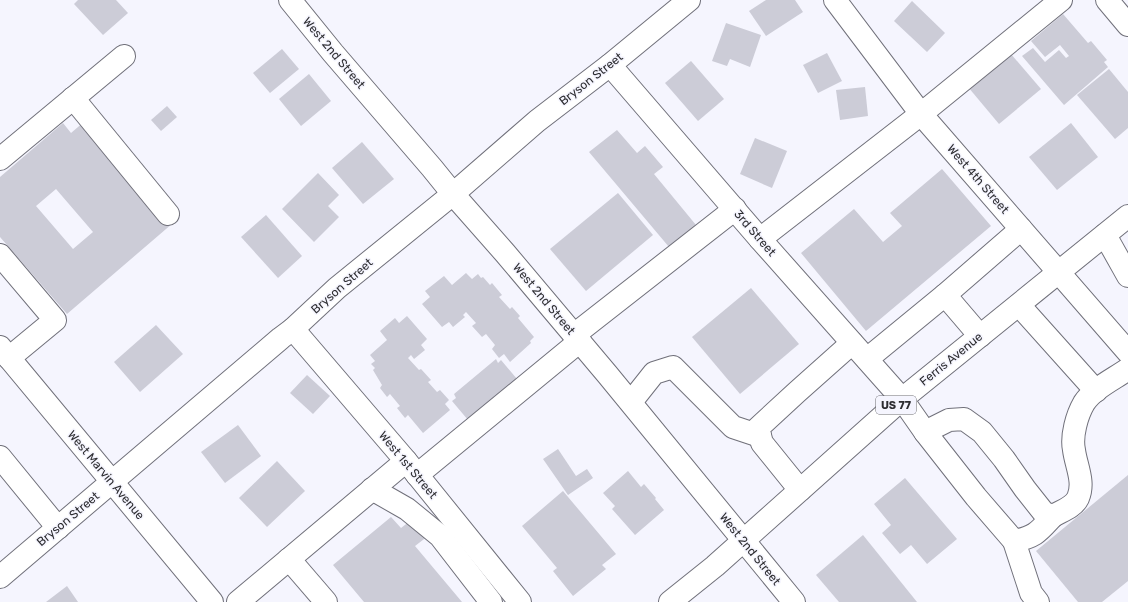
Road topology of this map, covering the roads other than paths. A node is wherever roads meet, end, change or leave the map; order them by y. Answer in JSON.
{"nodes":[{"id":1,"x":290,"y":0,"type":"edge"},
{"id":2,"x":689,"y":0,"type":"edge"},
{"id":3,"x":834,"y":0,"type":"edge"},
{"id":4,"x":1061,"y":0,"type":"edge"},
{"id":5,"x":1107,"y":0,"type":"edge"},
{"id":6,"x":1128,"y":25,"type":"edge"},
{"id":7,"x":124,"y":56,"type":"dead end"},
{"id":8,"x":610,"y":65,"type":"junction"},
{"id":9,"x":73,"y":98,"type":"junction"},
{"id":10,"x":921,"y":114,"type":"junction"},
{"id":11,"x":0,"y":159,"type":"edge"},
{"id":12,"x":452,"y":194,"type":"junction"},
{"id":13,"x":735,"y":209,"type":"junction"},
{"id":14,"x":168,"y":214,"type":"dead end"},
{"id":15,"x":1128,"y":216,"type":"edge"},
{"id":16,"x":1021,"y":229,"type":"junction"},
{"id":17,"x":1105,"y":235,"type":"junction"},
{"id":18,"x":760,"y":239,"type":"junction"},
{"id":19,"x":0,"y":255,"type":"edge"},
{"id":20,"x":1059,"y":272,"type":"junction"},
{"id":21,"x":1128,"y":276,"type":"edge"},
{"id":22,"x":945,"y":295,"type":"junction"},
{"id":23,"x":1019,"y":305,"type":"junction"},
{"id":24,"x":293,"y":329,"type":"junction"},
{"id":25,"x":980,"y":336,"type":"junction"},
{"id":26,"x":577,"y":338,"type":"junction"},
{"id":27,"x":852,"y":343,"type":"junction"},
{"id":28,"x":1128,"y":352,"type":"edge"},
{"id":29,"x":5,"y":353,"type":"edge"},
{"id":30,"x":867,"y":359,"type":"junction"},
{"id":31,"x":1128,"y":369,"type":"edge"},
{"id":32,"x":1096,"y":391,"type":"junction"},
{"id":33,"x":902,"y":399,"type":"junction"},
{"id":34,"x":631,"y":402,"type":"junction"},
{"id":35,"x":924,"y":432,"type":"junction"},
{"id":36,"x":760,"y":436,"type":"junction"},
{"id":37,"x":0,"y":456,"type":"edge"},
{"id":38,"x":411,"y":468,"type":"junction"},
{"id":39,"x":8,"y":481,"type":"edge"},
{"id":40,"x":112,"y":482,"type":"junction"},
{"id":41,"x":372,"y":489,"type":"junction"},
{"id":42,"x":800,"y":490,"type":"junction"},
{"id":43,"x":1053,"y":516,"type":"junction"},
{"id":44,"x":58,"y":528,"type":"junction"},
{"id":45,"x":743,"y":541,"type":"junction"},
{"id":46,"x":1014,"y":541,"type":"junction"},
{"id":47,"x":289,"y":559,"type":"junction"},
{"id":48,"x":0,"y":577,"type":"edge"},
{"id":49,"x":212,"y":602,"type":"edge"},
{"id":50,"x":238,"y":602,"type":"edge"},
{"id":51,"x":326,"y":602,"type":"edge"},
{"id":52,"x":491,"y":602,"type":"edge"},
{"id":53,"x":520,"y":602,"type":"edge"},
{"id":54,"x":670,"y":602,"type":"edge"},
{"id":55,"x":794,"y":602,"type":"edge"},
{"id":56,"x":1038,"y":602,"type":"edge"}],
"edges":[{"from":1,"to":12,"type":"street","name":"West 2nd Street"},
{"from":2,"to":8,"type":"street","name":"Bryson Street"},
{"from":3,"to":10,"type":"street","name":"West 4th Street"},
{"from":4,"to":10,"type":"street"},
{"from":5,"to":6,"type":"street"},
{"from":7,"to":9,"type":"street"},
{"from":8,"to":12,"type":"street","name":"Bryson Street"},
{"from":8,"to":13,"type":"street","name":"3rd Street"},
{"from":9,"to":11,"type":"street"},
{"from":9,"to":14,"type":"street"},
{"from":10,"to":16,"type":"street","name":"West 4th Street"},
{"from":10,"to":18,"type":"street"},
{"from":12,"to":24,"type":"street","name":"Bryson Street"},
{"from":12,"to":26,"type":"street","name":"West 2nd Street"},
{"from":13,"to":18,"type":"street","name":"3rd Street"},
{"from":13,"to":26,"type":"street"},
{"from":15,"to":17,"type":"street","name":"Ferris Avenue","number":"US 77"},
{"from":16,"to":20,"type":"street","name":"West 4th Street"},
{"from":16,"to":22,"type":"street"},
{"from":17,"to":20,"type":"street","name":"Ferris Avenue","number":"US 77"},
{"from":17,"to":21,"type":"street"},
{"from":18,"to":27,"type":"street","name":"3rd Street"},
{"from":19,"to":29,"type":"street"},
{"from":20,"to":23,"type":"street","name":"Ferris Avenue","number":"US 77"},
{"from":20,"to":28,"type":"street","name":"West 4th Street"},
{"from":22,"to":25,"type":"street"},
{"from":22,"to":30,"type":"street"},
{"from":23,"to":25,"type":"street","name":"Ferris Avenue","number":"US 77"},
{"from":23,"to":32,"type":"street"},
{"from":24,"to":38,"type":"street","name":"West 1st Street"},
{"from":24,"to":40,"type":"street","name":"Bryson Street"},
{"from":25,"to":33,"type":"street","name":"Ferris Avenue","number":"US 77"},
{"from":26,"to":34,"type":"street","name":"West 2nd Street"},
{"from":26,"to":38,"type":"street"},
{"from":27,"to":30,"type":"street","name":"3rd Street"},
{"from":27,"to":36,"type":"street"},
{"from":29,"to":40,"type":"street","name":"West Marvin Avenue"},
{"from":30,"to":33,"type":"street","name":"3rd Street"},
{"from":31,"to":32,"type":"street"},
{"from":32,"to":43,"type":"street"},
{"from":33,"to":35,"type":"street","name":"3rd Street"},
{"from":33,"to":42,"type":"street","name":"Ferris Avenue","number":"US 77"},
{"from":34,"to":36,"type":"street"},
{"from":34,"to":45,"type":"street","name":"West 2nd Street"},
{"from":35,"to":43,"type":"street"},
{"from":35,"to":46,"type":"street","name":"3rd Street"},
{"from":36,"to":42,"type":"street"},
{"from":37,"to":39,"type":"street"},
{"from":38,"to":41,"type":"street"},
{"from":38,"to":53,"type":"street","name":"West 1st Street"},
{"from":39,"to":44,"type":"street"},
{"from":40,"to":44,"type":"street","name":"Bryson Street"},
{"from":40,"to":49,"type":"street","name":"West Marvin Avenue"},
{"from":41,"to":47,"type":"street"},
{"from":41,"to":52,"type":"street"},
{"from":42,"to":45,"type":"street","name":"Ferris Avenue","number":"US 77"},
{"from":43,"to":46,"type":"street"},
{"from":44,"to":48,"type":"street","name":"Bryson Street"},
{"from":45,"to":54,"type":"street","name":"Ferris Avenue","number":"US 77"},
{"from":45,"to":55,"type":"street","name":"West 2nd Street"},
{"from":46,"to":56,"type":"street"},
{"from":47,"to":50,"type":"street"},
{"from":47,"to":51,"type":"street"}]}
